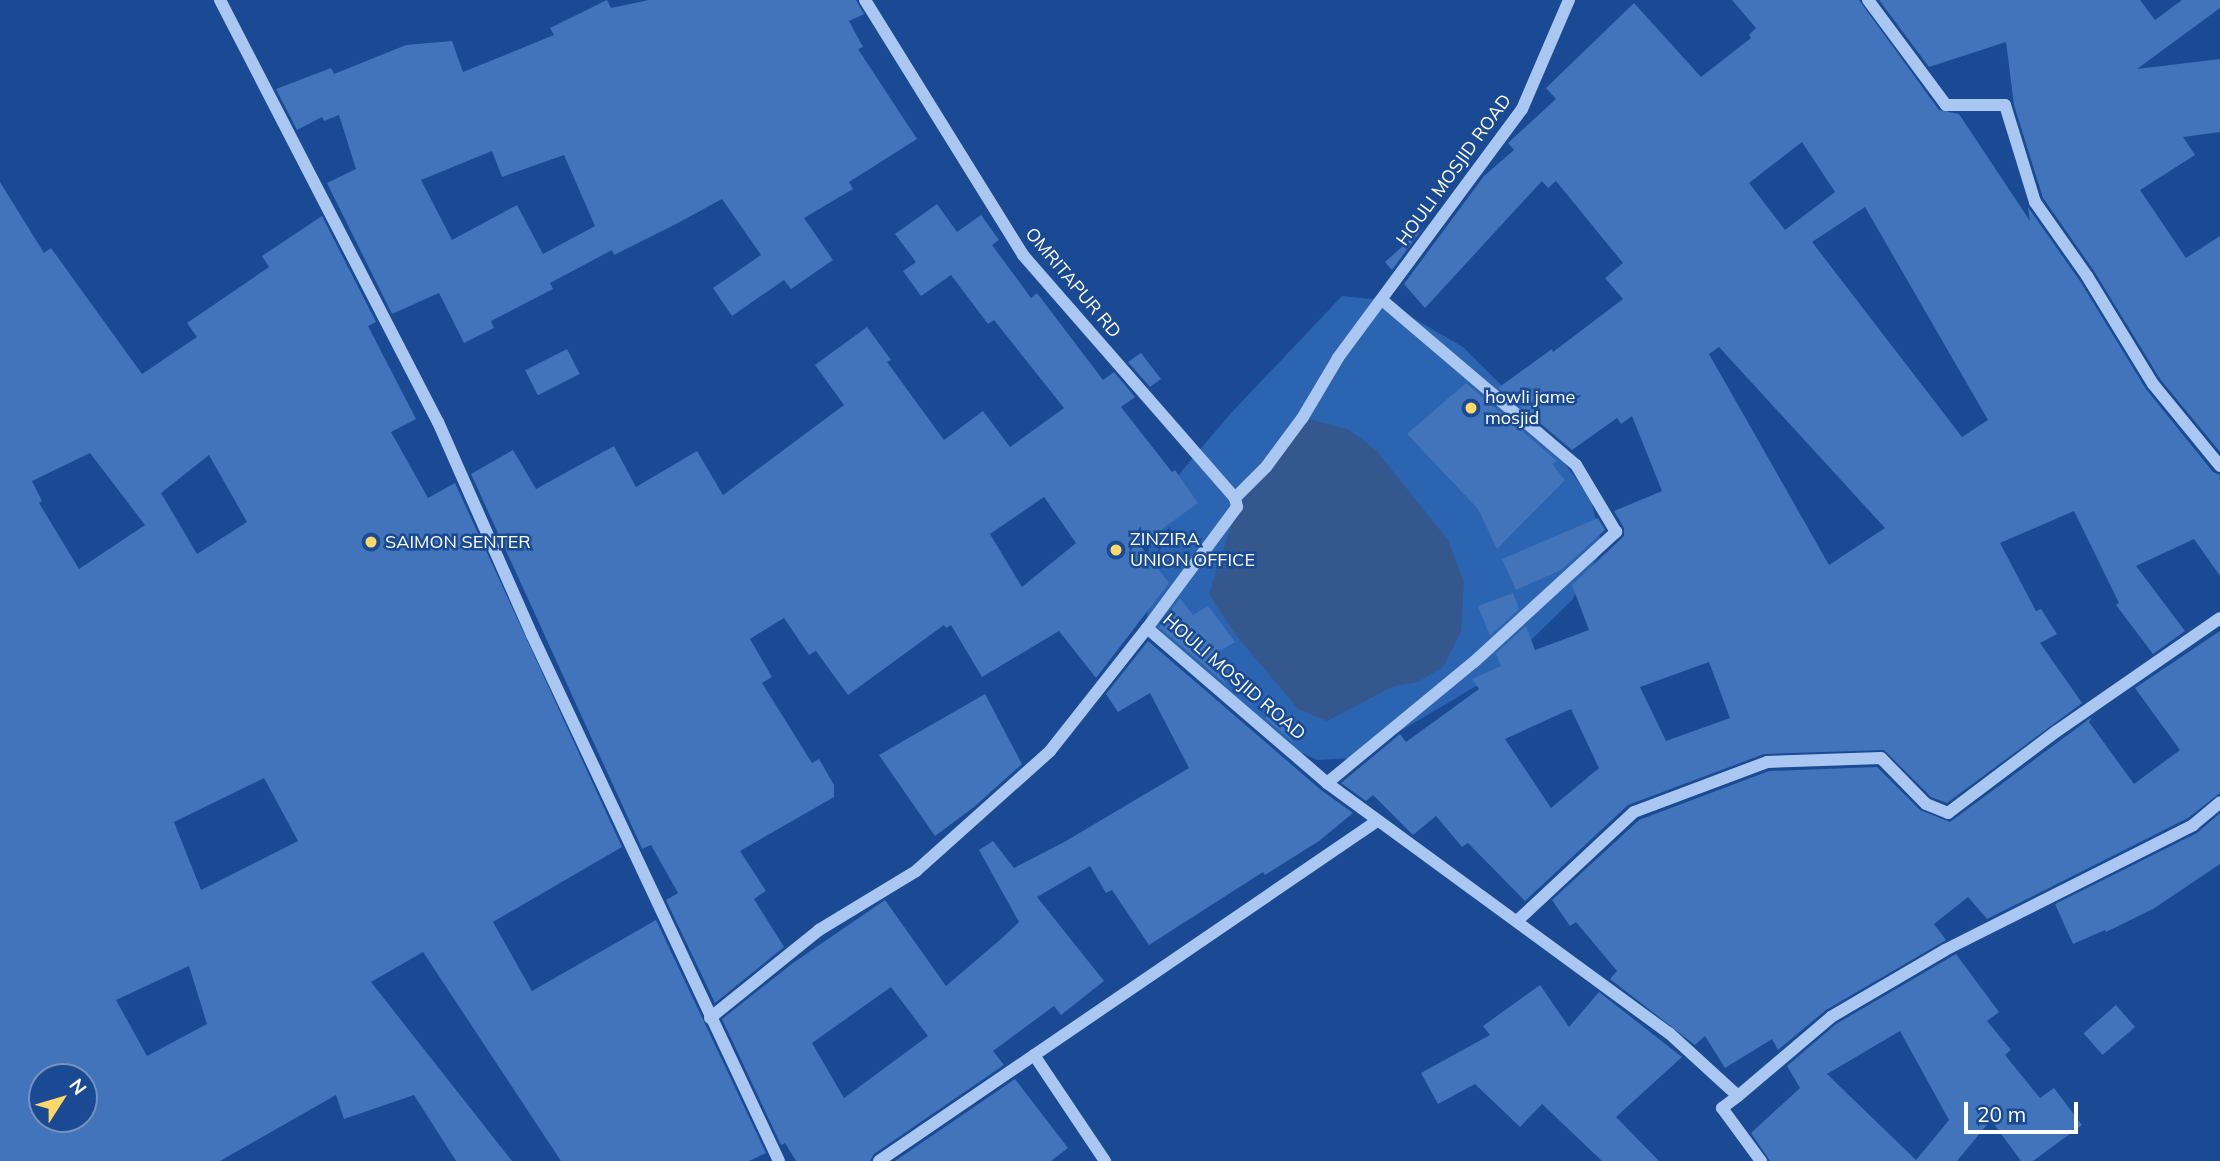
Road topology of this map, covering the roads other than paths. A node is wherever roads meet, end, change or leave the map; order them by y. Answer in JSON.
{"nodes":[{"id":1,"x":220,"y":0,"type":"edge"},
{"id":2,"x":865,"y":0,"type":"edge"},
{"id":3,"x":1569,"y":0,"type":"edge"},
{"id":4,"x":1868,"y":0,"type":"edge"},
{"id":5,"x":1382,"y":300,"type":"junction"},
{"id":6,"x":2220,"y":466,"type":"edge"},
{"id":7,"x":1236,"y":498,"type":"junction"},
{"id":8,"x":2220,"y":618,"type":"edge"},
{"id":9,"x":1147,"y":628,"type":"junction"},
{"id":10,"x":1327,"y":782,"type":"junction"},
{"id":11,"x":2220,"y":802,"type":"edge"},
{"id":12,"x":1377,"y":821,"type":"junction"},
{"id":13,"x":1517,"y":921,"type":"junction"},
{"id":14,"x":710,"y":1017,"type":"junction"},
{"id":15,"x":1034,"y":1055,"type":"junction"},
{"id":16,"x":1738,"y":1096,"type":"junction"},
{"id":17,"x":779,"y":1161,"type":"edge"},
{"id":18,"x":878,"y":1161,"type":"edge"},
{"id":19,"x":1105,"y":1161,"type":"edge"},
{"id":20,"x":1761,"y":1161,"type":"edge"}],
"edges":[{"from":1,"to":14,"type":"street"},
{"from":2,"to":7,"type":"street","name":"OMRITAPUR RD"},
{"from":3,"to":5,"type":"street","name":"HOULI MOSJID ROAD"},
{"from":4,"to":6,"type":"street"},
{"from":5,"to":7,"type":"street","name":"HOULI MOSJID ROAD"},
{"from":5,"to":10,"type":"street"},
{"from":7,"to":9,"type":"street","name":"HOULI MOSJID ROAD"},
{"from":8,"to":13,"type":"street"},
{"from":9,"to":10,"type":"street","name":"HOULI MOSJID ROAD"},
{"from":9,"to":14,"type":"street"},
{"from":10,"to":12,"type":"street","name":"HOULI MOSJID ROAD"},
{"from":11,"to":16,"type":"street"},
{"from":12,"to":13,"type":"street","name":"HOULI MOSJID ROAD"},
{"from":12,"to":15,"type":"street"},
{"from":13,"to":16,"type":"street","name":"HOULI MOSJID ROAD"},
{"from":14,"to":17,"type":"street"},
{"from":15,"to":18,"type":"street"},
{"from":15,"to":19,"type":"street"},
{"from":16,"to":20,"type":"street"}]}
